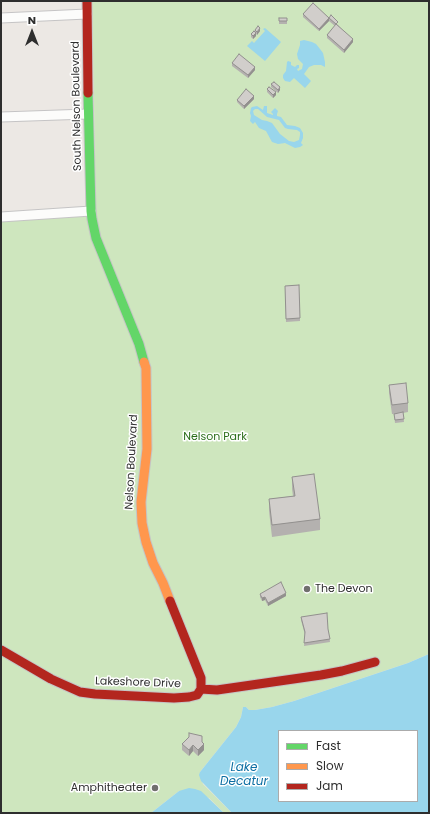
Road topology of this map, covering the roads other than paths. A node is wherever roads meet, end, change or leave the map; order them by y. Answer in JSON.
{"nodes":[{"id":1,"x":87,"y":1,"type":"edge"},
{"id":2,"x":87,"y":14,"type":"junction"},
{"id":3,"x":1,"y":18,"type":"edge"},
{"id":4,"x":88,"y":114,"type":"junction"},
{"id":5,"x":1,"y":118,"type":"edge"},
{"id":6,"x":91,"y":211,"type":"junction"},
{"id":7,"x":1,"y":217,"type":"edge"},
{"id":8,"x":1,"y":650,"type":"edge"},
{"id":9,"x":375,"y":662,"type":"dead end"},
{"id":10,"x":200,"y":690,"type":"junction"}],
"edges":[{"from":1,"to":2,"type":"street","name":"South Nelson Boulevard"},
{"from":2,"to":3,"type":"street"},
{"from":2,"to":4,"type":"street","name":"South Nelson Boulevard"},
{"from":4,"to":5,"type":"street"},
{"from":4,"to":6,"type":"street","name":"South Nelson Boulevard"},
{"from":6,"to":7,"type":"street"},
{"from":6,"to":10,"type":"street","name":"Nelson Boulevard"},
{"from":8,"to":10,"type":"street","name":"Lakeshore Drive"},
{"from":9,"to":10,"type":"street","name":"Lakeshore Drive"}]}
